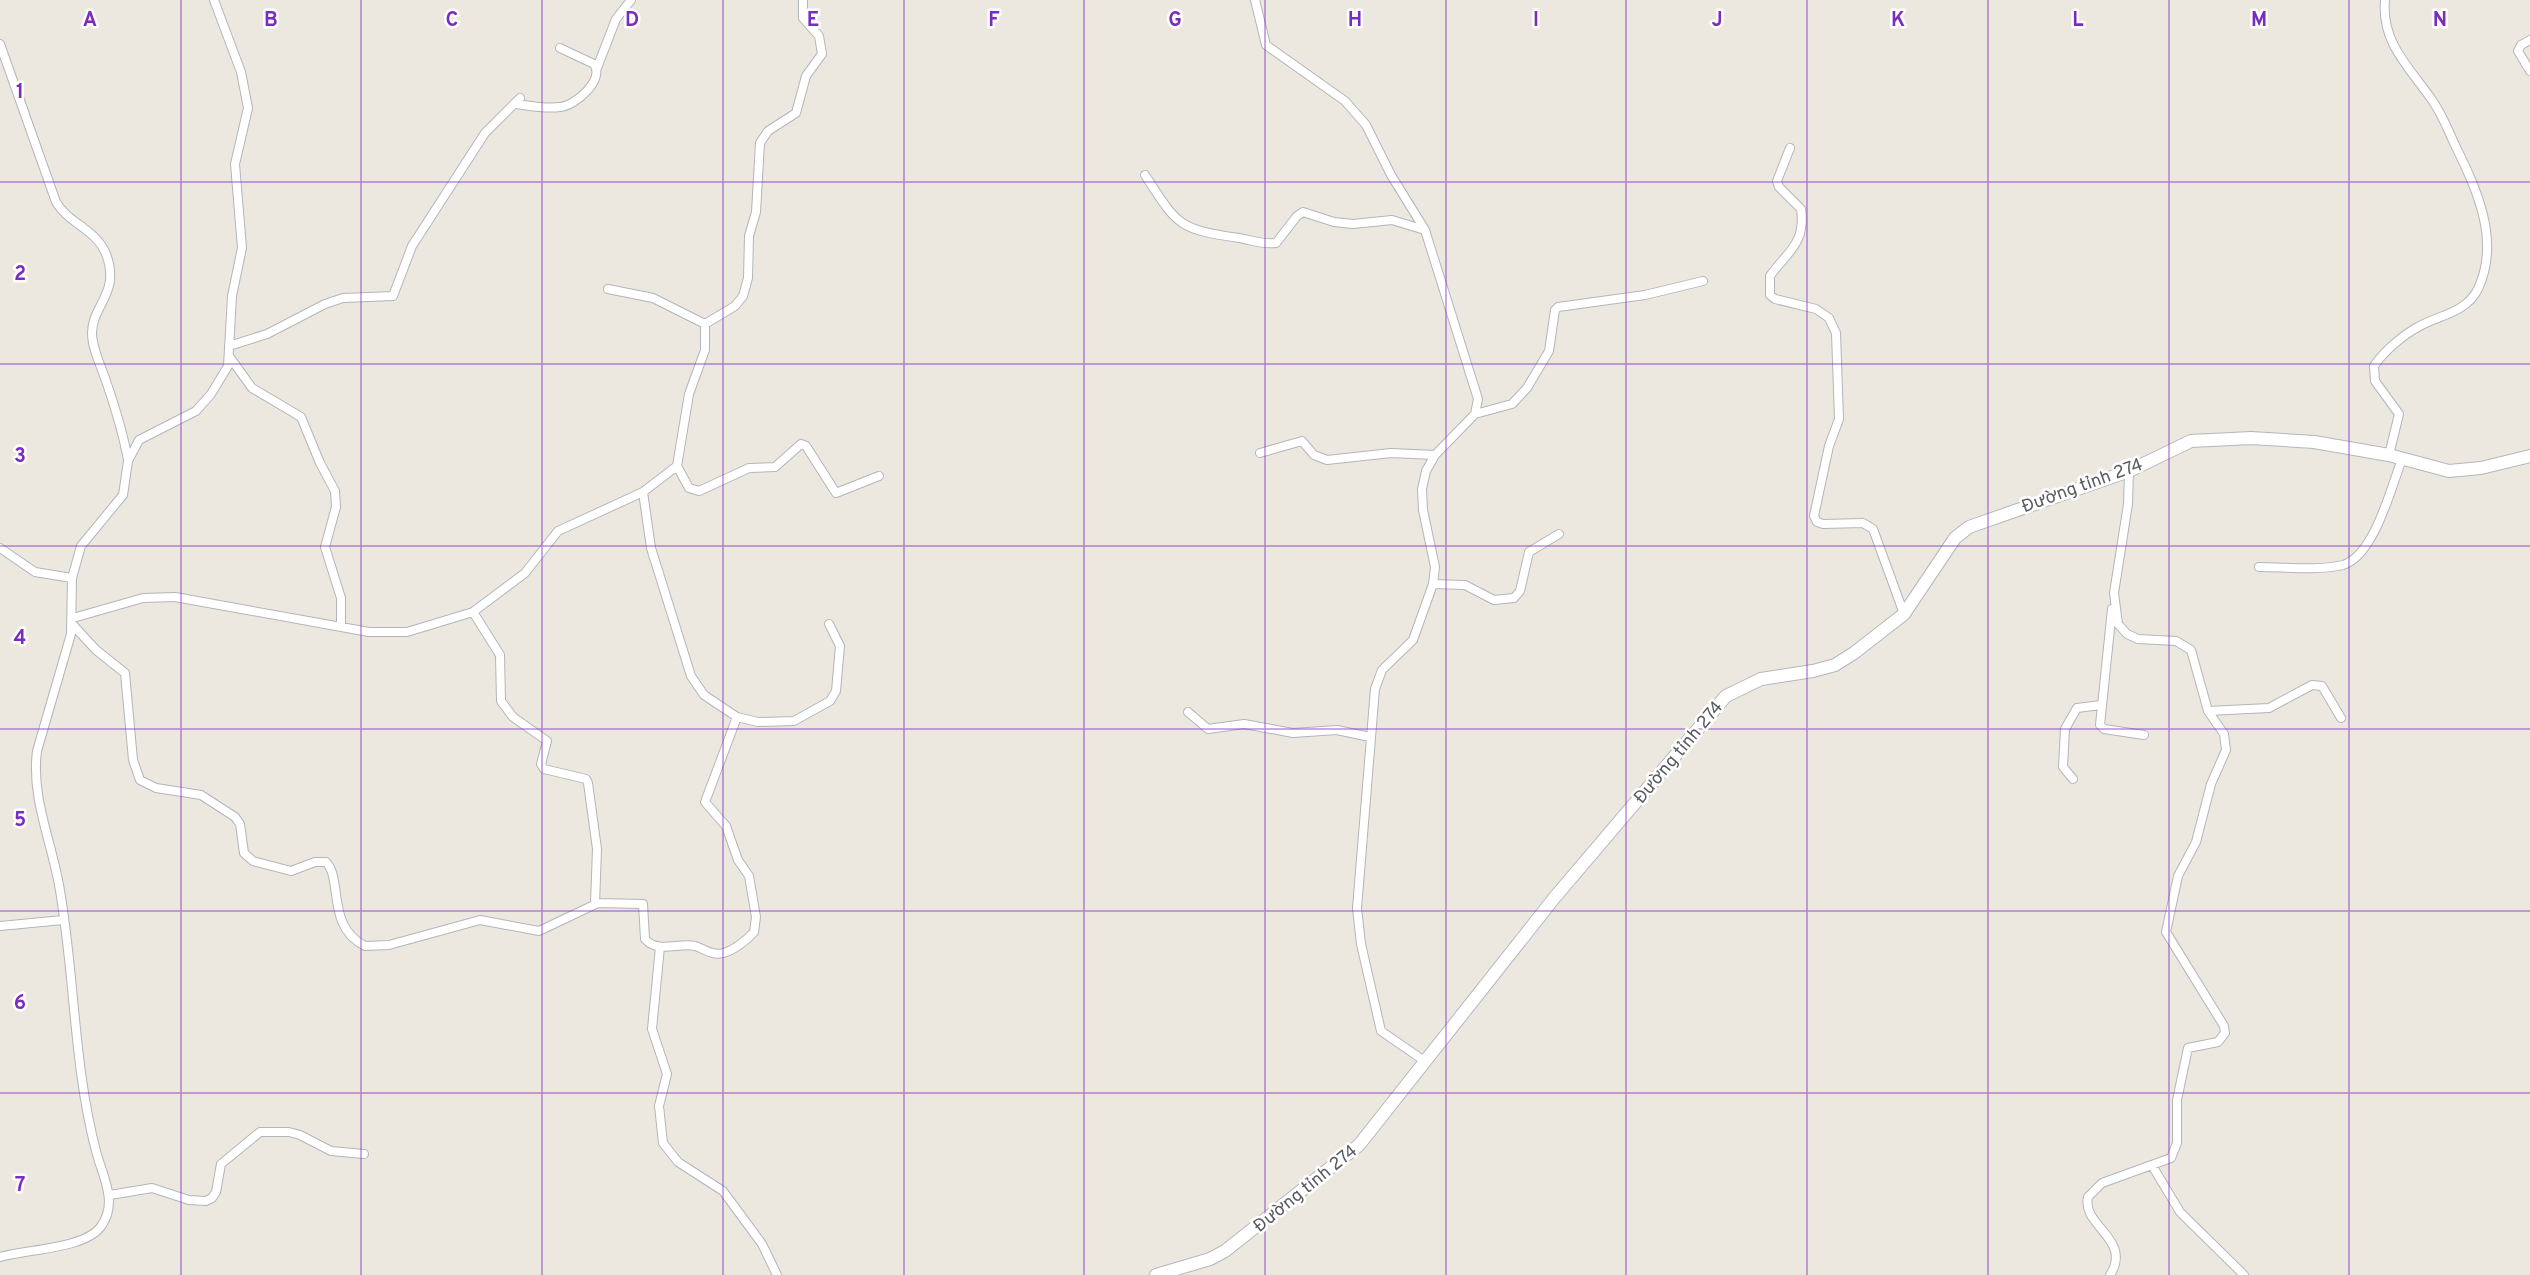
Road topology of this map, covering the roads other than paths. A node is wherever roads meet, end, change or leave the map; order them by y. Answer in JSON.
{"nodes":[{"id":1,"x":214,"y":0,"type":"edge"},
{"id":2,"x":631,"y":0,"type":"edge"},
{"id":3,"x":803,"y":0,"type":"edge"},
{"id":4,"x":1255,"y":0,"type":"edge"},
{"id":5,"x":2385,"y":0,"type":"edge"},
{"id":6,"x":2530,"y":40,"type":"edge"},
{"id":7,"x":0,"y":44,"type":"edge"},
{"id":8,"x":560,"y":48,"type":"dead end"},
{"id":9,"x":597,"y":68,"type":"junction"},
{"id":10,"x":2530,"y":71,"type":"edge"},
{"id":11,"x":1790,"y":148,"type":"dead end"},
{"id":12,"x":1145,"y":175,"type":"dead end"},
{"id":13,"x":1425,"y":230,"type":"junction"},
{"id":14,"x":1703,"y":281,"type":"dead end"},
{"id":15,"x":608,"y":289,"type":"dead end"},
{"id":16,"x":705,"y":324,"type":"junction"},
{"id":17,"x":229,"y":346,"type":"junction"},
{"id":18,"x":229,"y":356,"type":"junction"},
{"id":19,"x":1475,"y":414,"type":"junction"},
{"id":20,"x":1260,"y":453,"type":"dead end"},
{"id":21,"x":1435,"y":455,"type":"junction"},
{"id":22,"x":2389,"y":455,"type":"junction"},
{"id":23,"x":2530,"y":456,"type":"edge"},
{"id":24,"x":2402,"y":459,"type":"junction"},
{"id":25,"x":128,"y":461,"type":"junction"},
{"id":26,"x":677,"y":466,"type":"junction"},
{"id":27,"x":2129,"y":471,"type":"junction"},
{"id":28,"x":879,"y":476,"type":"dead end"},
{"id":29,"x":643,"y":492,"type":"junction"},
{"id":30,"x":1559,"y":534,"type":"dead end"},
{"id":31,"x":0,"y":548,"type":"edge"},
{"id":32,"x":2259,"y":567,"type":"dead end"},
{"id":33,"x":72,"y":578,"type":"junction"},
{"id":34,"x":1433,"y":584,"type":"junction"},
{"id":35,"x":2114,"y":593,"type":"junction"},
{"id":36,"x":473,"y":612,"type":"junction"},
{"id":37,"x":1904,"y":614,"type":"junction"},
{"id":38,"x":73,"y":622,"type":"junction"},
{"id":39,"x":829,"y":624,"type":"dead end"},
{"id":40,"x":341,"y":627,"type":"junction"},
{"id":41,"x":2101,"y":705,"type":"junction"},
{"id":42,"x":2208,"y":711,"type":"junction"},
{"id":43,"x":1188,"y":712,"type":"dead end"},
{"id":44,"x":737,"y":717,"type":"junction"},
{"id":45,"x":2341,"y":718,"type":"dead end"},
{"id":46,"x":2144,"y":735,"type":"dead end"},
{"id":47,"x":1370,"y":737,"type":"junction"},
{"id":48,"x":2073,"y":779,"type":"dead end"},
{"id":49,"x":595,"y":904,"type":"junction"},
{"id":50,"x":63,"y":920,"type":"junction"},
{"id":51,"x":0,"y":926,"type":"edge"},
{"id":52,"x":660,"y":947,"type":"junction"},
{"id":53,"x":1426,"y":1062,"type":"junction"},
{"id":54,"x":364,"y":1154,"type":"dead end"},
{"id":55,"x":2152,"y":1167,"type":"junction"},
{"id":56,"x":110,"y":1195,"type":"junction"},
{"id":57,"x":0,"y":1257,"type":"edge"},
{"id":58,"x":1189,"y":1271,"type":"edge"},
{"id":59,"x":777,"y":1275,"type":"edge"},
{"id":60,"x":1156,"y":1275,"type":"edge"},
{"id":61,"x":2110,"y":1275,"type":"edge"},
{"id":62,"x":2244,"y":1275,"type":"edge"}],
"edges":[{"from":1,"to":17,"type":"street"},
{"from":2,"to":9,"type":"street"},
{"from":3,"to":16,"type":"street"},
{"from":4,"to":13,"type":"street"},
{"from":5,"to":22,"type":"street"},
{"from":6,"to":10,"type":"street"},
{"from":7,"to":25,"type":"street"},
{"from":8,"to":9,"type":"street"},
{"from":9,"to":17,"type":"street"},
{"from":11,"to":37,"type":"street"},
{"from":12,"to":13,"type":"street"},
{"from":13,"to":19,"type":"street"},
{"from":14,"to":19,"type":"street"},
{"from":15,"to":16,"type":"street"},
{"from":16,"to":26,"type":"street"},
{"from":17,"to":18,"type":"street"},
{"from":18,"to":25,"type":"street"},
{"from":18,"to":40,"type":"street"},
{"from":19,"to":21,"type":"street"},
{"from":20,"to":21,"type":"street"},
{"from":21,"to":34,"type":"street"},
{"from":22,"to":24,"type":"main road","name":"Đường tỉnh 274"},
{"from":22,"to":27,"type":"main road","name":"Đường tỉnh 274"},
{"from":23,"to":24,"type":"main road","name":"Đường tỉnh 274"},
{"from":24,"to":32,"type":"street"},
{"from":25,"to":33,"type":"street"},
{"from":26,"to":28,"type":"street"},
{"from":26,"to":29,"type":"street"},
{"from":27,"to":35,"type":"street"},
{"from":27,"to":37,"type":"main road","name":"Đường tỉnh 274"},
{"from":29,"to":36,"type":"street"},
{"from":29,"to":44,"type":"street"},
{"from":30,"to":34,"type":"street"},
{"from":31,"to":33,"type":"street"},
{"from":33,"to":38,"type":"street"},
{"from":34,"to":47,"type":"street"},
{"from":35,"to":41,"type":"street"},
{"from":35,"to":42,"type":"street"},
{"from":36,"to":40,"type":"street"},
{"from":36,"to":49,"type":"street"},
{"from":37,"to":53,"type":"main road","name":"Đường tỉnh 274"},
{"from":38,"to":40,"type":"street"},
{"from":38,"to":49,"type":"street"},
{"from":38,"to":50,"type":"street"},
{"from":39,"to":44,"type":"street"},
{"from":41,"to":46,"type":"street"},
{"from":41,"to":48,"type":"street"},
{"from":42,"to":45,"type":"street"},
{"from":42,"to":55,"type":"street"},
{"from":43,"to":47,"type":"street"},
{"from":44,"to":52,"type":"street"},
{"from":47,"to":53,"type":"street"},
{"from":49,"to":52,"type":"street"},
{"from":50,"to":51,"type":"street"},
{"from":50,"to":56,"type":"street"},
{"from":52,"to":59,"type":"street"},
{"from":53,"to":58,"type":"main road","name":"Đường tỉnh 274"},
{"from":54,"to":56,"type":"street"},
{"from":55,"to":61,"type":"street"},
{"from":55,"to":62,"type":"street"},
{"from":56,"to":57,"type":"street"},
{"from":58,"to":60,"type":"main road","name":"Đường tỉnh 274"}]}
